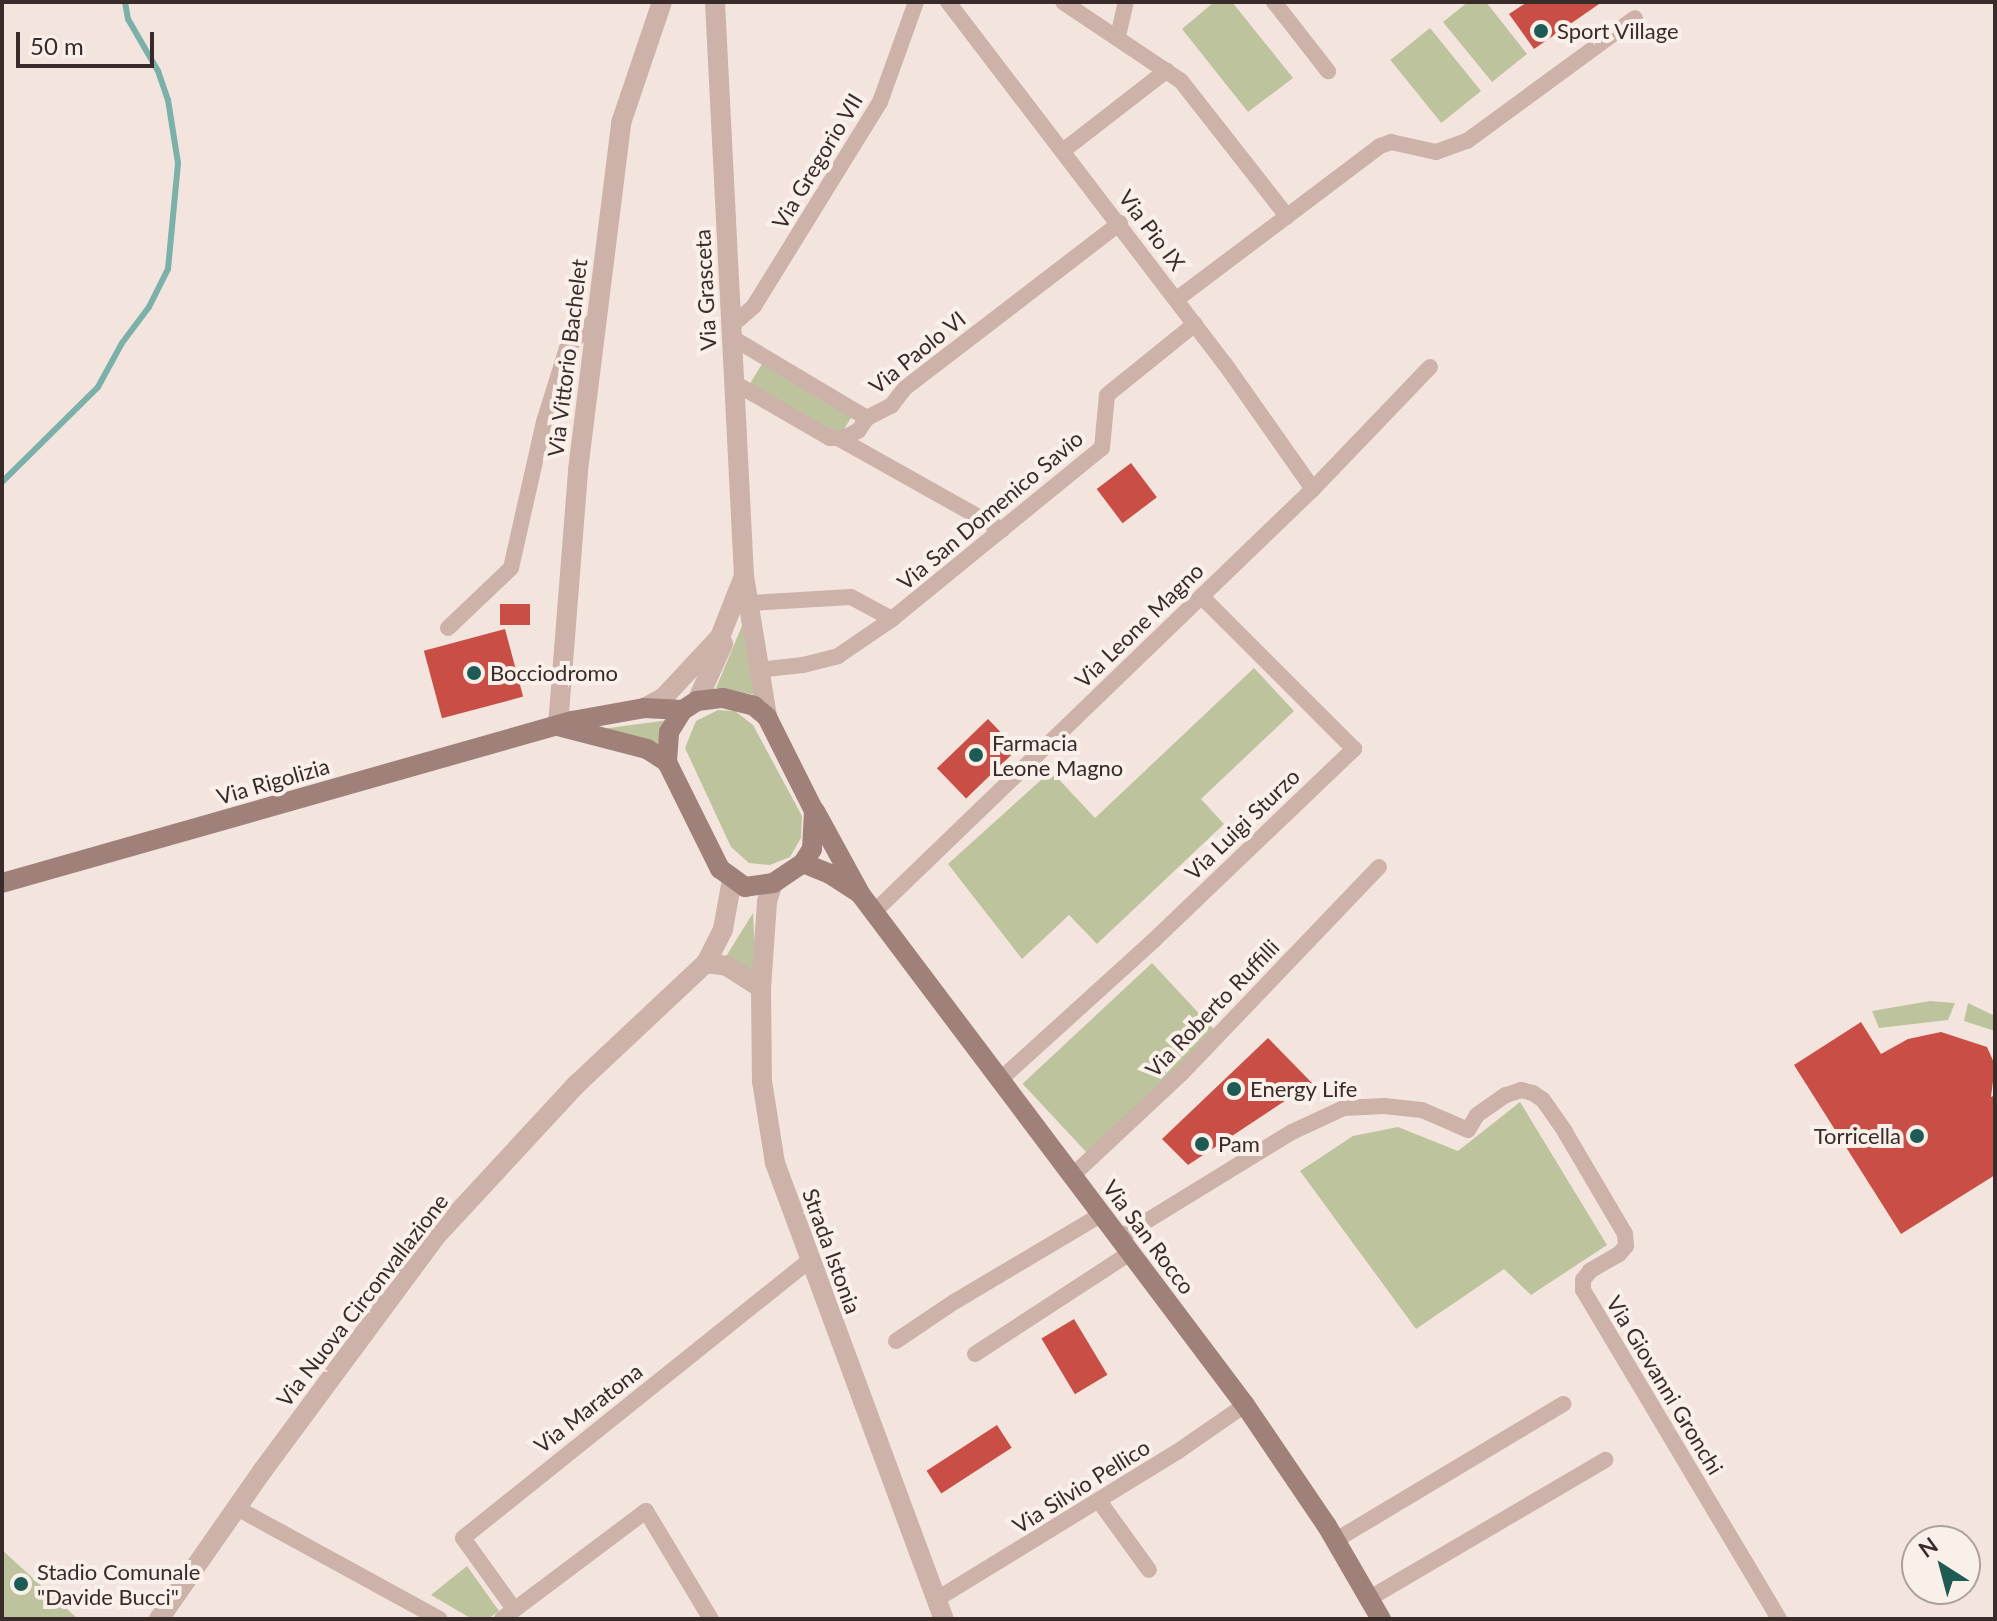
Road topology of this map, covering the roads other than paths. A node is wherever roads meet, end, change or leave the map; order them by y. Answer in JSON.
{"nodes":[{"id":1,"x":662,"y":2,"type":"edge"},
{"id":2,"x":715,"y":2,"type":"edge"},
{"id":3,"x":916,"y":2,"type":"edge"},
{"id":4,"x":948,"y":2,"type":"edge"},
{"id":5,"x":1063,"y":2,"type":"edge"},
{"id":6,"x":1126,"y":2,"type":"edge"},
{"id":7,"x":1274,"y":2,"type":"edge"},
{"id":8,"x":1635,"y":18,"type":"dead end"},
{"id":9,"x":1118,"y":36,"type":"junction"},
{"id":10,"x":1167,"y":70,"type":"junction"},
{"id":11,"x":1328,"y":71,"type":"dead end"},
{"id":12,"x":1064,"y":150,"type":"junction"},
{"id":13,"x":1287,"y":216,"type":"junction"},
{"id":14,"x":1120,"y":223,"type":"junction"},
{"id":15,"x":1177,"y":299,"type":"junction"},
{"id":16,"x":595,"y":319,"type":"junction"},
{"id":17,"x":1195,"y":324,"type":"junction"},
{"id":18,"x":730,"y":332,"type":"junction"},
{"id":19,"x":1430,"y":367,"type":"dead end"},
{"id":20,"x":733,"y":382,"type":"junction"},
{"id":21,"x":867,"y":418,"type":"junction"},
{"id":22,"x":838,"y":438,"type":"junction"},
{"id":23,"x":1313,"y":489,"type":"junction"},
{"id":24,"x":1002,"y":530,"type":"junction"},
{"id":25,"x":744,"y":576,"type":"junction"},
{"id":26,"x":1201,"y":596,"type":"junction"},
{"id":27,"x":750,"y":603,"type":"junction"},
{"id":28,"x":892,"y":619,"type":"junction"},
{"id":29,"x":726,"y":624,"type":"junction"},
{"id":30,"x":448,"y":628,"type":"dead end"},
{"id":31,"x":758,"y":670,"type":"junction"},
{"id":32,"x":690,"y":706,"type":"junction"},
{"id":33,"x":644,"y":708,"type":"junction"},
{"id":34,"x":767,"y":717,"type":"junction"},
{"id":35,"x":558,"y":726,"type":"junction"},
{"id":36,"x":667,"y":762,"type":"junction"},
{"id":37,"x":814,"y":811,"type":"junction"},
{"id":38,"x":803,"y":863,"type":"junction"},
{"id":39,"x":1379,"y":867,"type":"dead end"},
{"id":40,"x":732,"y":880,"type":"junction"},
{"id":41,"x":2,"y":883,"type":"edge"},
{"id":42,"x":773,"y":883,"type":"junction"},
{"id":43,"x":861,"y":895,"type":"junction"},
{"id":44,"x":874,"y":912,"type":"junction"},
{"id":45,"x":706,"y":963,"type":"junction"},
{"id":46,"x":761,"y":988,"type":"junction"},
{"id":47,"x":1002,"y":1078,"type":"junction"},
{"id":48,"x":1073,"y":1175,"type":"junction"},
{"id":49,"x":1102,"y":1214,"type":"junction"},
{"id":50,"x":1125,"y":1245,"type":"junction"},
{"id":51,"x":810,"y":1260,"type":"junction"},
{"id":52,"x":896,"y":1341,"type":"dead end"},
{"id":53,"x":975,"y":1354,"type":"dead end"},
{"id":54,"x":1563,"y":1404,"type":"dead end"},
{"id":55,"x":1245,"y":1405,"type":"junction"},
{"id":56,"x":1605,"y":1460,"type":"dead end"},
{"id":57,"x":1099,"y":1501,"type":"junction"},
{"id":58,"x":237,"y":1508,"type":"junction"},
{"id":59,"x":1336,"y":1540,"type":"junction"},
{"id":60,"x":1149,"y":1570,"type":"dead end"},
{"id":61,"x":937,"y":1599,"type":"junction"},
{"id":62,"x":1373,"y":1612,"type":"edge"},
{"id":63,"x":508,"y":1614,"type":"edge"},
{"id":64,"x":159,"y":1619,"type":"edge"},
{"id":65,"x":440,"y":1619,"type":"edge"},
{"id":66,"x":711,"y":1619,"type":"edge"},
{"id":67,"x":944,"y":1619,"type":"edge"},
{"id":68,"x":1779,"y":1619,"type":"edge"}],
"edges":[{"from":1,"to":16,"type":"street","name":"Via Vittorio Bachelet"},
{"from":2,"to":18,"type":"street","name":"Via Grasceta"},
{"from":3,"to":18,"type":"street","name":"Via Gregorio VII"},
{"from":4,"to":12,"type":"street","name":"Via Pio IX"},
{"from":5,"to":9,"type":"street"},
{"from":6,"to":9,"type":"street"},
{"from":7,"to":11,"type":"street"},
{"from":8,"to":13,"type":"street"},
{"from":9,"to":10,"type":"street"},
{"from":10,"to":12,"type":"street"},
{"from":10,"to":13,"type":"street"},
{"from":12,"to":14,"type":"street","name":"Via Pio IX"},
{"from":13,"to":15,"type":"street"},
{"from":14,"to":15,"type":"street","name":"Via Pio IX"},
{"from":14,"to":21,"type":"street","name":"Via Paolo VI"},
{"from":15,"to":17,"type":"street","name":"Via Pio IX"},
{"from":16,"to":30,"type":"street"},
{"from":16,"to":35,"type":"street","name":"Via Vittorio Bachelet"},
{"from":17,"to":23,"type":"street","name":"Via Pio IX"},
{"from":17,"to":24,"type":"street","name":"Via San Domenico Savio"},
{"from":18,"to":20,"type":"street","name":"Via Grasceta"},
{"from":18,"to":21,"type":"street","name":"Via Paolo VI"},
{"from":19,"to":23,"type":"street","name":"Via Leone Magno"},
{"from":20,"to":22,"type":"street"},
{"from":20,"to":25,"type":"street","name":"Via Grasceta"},
{"from":21,"to":22,"type":"street"},
{"from":22,"to":24,"type":"street"},
{"from":23,"to":26,"type":"street","name":"Via Leone Magno"},
{"from":24,"to":28,"type":"street","name":"Via San Domenico Savio"},
{"from":25,"to":27,"type":"street"},
{"from":25,"to":29,"type":"street"},
{"from":26,"to":44,"type":"street","name":"Via Leone Magno"},
{"from":26,"to":47,"type":"street","name":"Via Luigi Sturzo"},
{"from":27,"to":28,"type":"street","name":"Via San Domenico Savio"},
{"from":27,"to":31,"type":"street"},
{"from":28,"to":31,"type":"street"},
{"from":29,"to":32,"type":"street"},
{"from":29,"to":33,"type":"street"},
{"from":31,"to":34,"type":"street"},
{"from":32,"to":33,"type":"main road","name":"Via Rigolizia"},
{"from":32,"to":34,"type":"main road"},
{"from":32,"to":36,"type":"main road"},
{"from":33,"to":35,"type":"main road","name":"Via Rigolizia"},
{"from":34,"to":37,"type":"main road"},
{"from":35,"to":36,"type":"main road"},
{"from":35,"to":41,"type":"main road","name":"Via Rigolizia"},
{"from":36,"to":40,"type":"main road"},
{"from":37,"to":38,"type":"main road"},
{"from":37,"to":43,"type":"main road"},
{"from":38,"to":42,"type":"main road"},
{"from":38,"to":43,"type":"main road"},
{"from":39,"to":48,"type":"street","name":"Via Roberto Ruffilli"},
{"from":40,"to":42,"type":"main road"},
{"from":40,"to":45,"type":"street","name":"Via Nuova Circonvallazione"},
{"from":42,"to":46,"type":"street","name":"Strada Istonia"},
{"from":43,"to":44,"type":"main road","name":"Via San Rocco"},
{"from":44,"to":47,"type":"main road","name":"Via San Rocco"},
{"from":45,"to":46,"type":"street"},
{"from":45,"to":58,"type":"street","name":"Via Nuova Circonvallazione"},
{"from":46,"to":51,"type":"street","name":"Strada Istonia"},
{"from":47,"to":48,"type":"main road","name":"Via San Rocco"},
{"from":48,"to":49,"type":"main road","name":"Via San Rocco"},
{"from":49,"to":50,"type":"main road","name":"Via San Rocco"},
{"from":49,"to":52,"type":"street"},
{"from":50,"to":53,"type":"street"},
{"from":50,"to":55,"type":"main road","name":"Via San Rocco"},
{"from":50,"to":68,"type":"street","name":"Via Giovanni Gronchi"},
{"from":51,"to":61,"type":"street","name":"Strada Istonia"},
{"from":51,"to":63,"type":"street","name":"Via Maratona"},
{"from":54,"to":59,"type":"street"},
{"from":55,"to":57,"type":"street","name":"Via Silvio Pellico"},
{"from":55,"to":59,"type":"main road","name":"Via San Rocco"},
{"from":56,"to":62,"type":"street"},
{"from":57,"to":60,"type":"street"},
{"from":57,"to":61,"type":"street","name":"Via Silvio Pellico"},
{"from":58,"to":64,"type":"street","name":"Via Nuova Circonvallazione"},
{"from":58,"to":65,"type":"street"},
{"from":59,"to":62,"type":"main road","name":"Via San Rocco"},
{"from":61,"to":67,"type":"street","name":"Strada Istonia"},
{"from":63,"to":66,"type":"street"}]}
